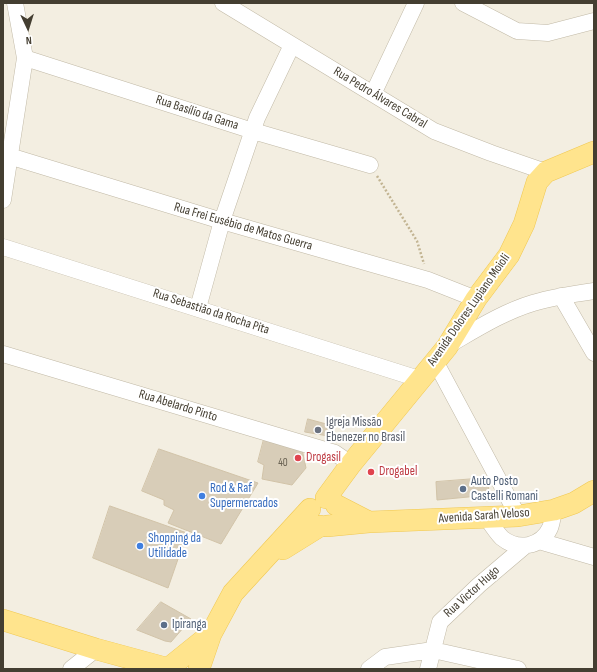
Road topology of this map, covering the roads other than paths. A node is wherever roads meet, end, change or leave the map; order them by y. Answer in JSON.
{"nodes":[{"id":1,"x":15,"y":3,"type":"edge"},
{"id":2,"x":223,"y":3,"type":"edge"},
{"id":3,"x":416,"y":3,"type":"edge"},
{"id":4,"x":463,"y":3,"type":"edge"},
{"id":5,"x":594,"y":21,"type":"edge"},
{"id":6,"x":292,"y":45,"type":"junction"},
{"id":7,"x":25,"y":58,"type":"junction"},
{"id":8,"x":373,"y":94,"type":"junction"},
{"id":9,"x":253,"y":131,"type":"junction"},
{"id":10,"x":8,"y":151,"type":"edge"},
{"id":11,"x":594,"y":152,"type":"edge"},
{"id":12,"x":370,"y":165,"type":"road end"},
{"id":13,"x":546,"y":172,"type":"junction"},
{"id":14,"x":3,"y":200,"type":"edge"},
{"id":15,"x":222,"y":221,"type":"junction"},
{"id":16,"x":3,"y":247,"type":"edge"},
{"id":17,"x":594,"y":292,"type":"edge"},
{"id":18,"x":561,"y":296,"type":"junction"},
{"id":19,"x":476,"y":299,"type":"junction"},
{"id":20,"x":198,"y":308,"type":"junction"},
{"id":21,"x":594,"y":353,"type":"edge"},
{"id":22,"x":3,"y":354,"type":"edge"},
{"id":23,"x":441,"y":354,"type":"junction"},
{"id":24,"x":420,"y":379,"type":"junction"},
{"id":25,"x":351,"y":464,"type":"junction"},
{"id":26,"x":594,"y":491,"type":"edge"},
{"id":27,"x":554,"y":510,"type":"junction"},
{"id":28,"x":324,"y":513,"type":"junction"},
{"id":29,"x":518,"y":516,"type":"junction"},
{"id":30,"x":487,"y":518,"type":"junction"},
{"id":31,"x":532,"y":544,"type":"junction"},
{"id":32,"x":594,"y":557,"type":"edge"},
{"id":33,"x":3,"y":620,"type":"edge"},
{"id":34,"x":211,"y":634,"type":"junction"},
{"id":35,"x":96,"y":649,"type":"junction"},
{"id":36,"x":434,"y":650,"type":"junction"},
{"id":37,"x":170,"y":668,"type":"edge"},
{"id":38,"x":71,"y":669,"type":"edge"},
{"id":39,"x":118,"y":669,"type":"edge"},
{"id":40,"x":200,"y":669,"type":"edge"},
{"id":41,"x":369,"y":669,"type":"edge"},
{"id":42,"x":428,"y":669,"type":"edge"},
{"id":43,"x":518,"y":669,"type":"edge"}],
"edges":[{"from":1,"to":7,"type":"street"},
{"from":2,"to":6,"type":"street","name":"Rua Pedro Álvares Cabral"},
{"from":3,"to":8,"type":"street"},
{"from":4,"to":5,"type":"street"},
{"from":6,"to":8,"type":"street","name":"Rua Pedro Álvares Cabral"},
{"from":6,"to":9,"type":"street"},
{"from":7,"to":9,"type":"street","name":"Rua Basílio da Gama"},
{"from":7,"to":10,"type":"street"},
{"from":8,"to":13,"type":"street","name":"Rua Pedro Álvares Cabral"},
{"from":9,"to":12,"type":"street","name":"Rua Basílio da Gama"},
{"from":9,"to":15,"type":"street"},
{"from":10,"to":14,"type":"street"},
{"from":10,"to":15,"type":"street","name":"Rua Frei Eusébio de Matos Guerra"},
{"from":11,"to":13,"type":"main road"},
{"from":13,"to":19,"type":"main road","name":"Avenida Dolores Lupiano Moioli"},
{"from":15,"to":19,"type":"street","name":"Rua Frei Eusébio de Matos Guerra"},
{"from":15,"to":20,"type":"street"},
{"from":16,"to":20,"type":"street","name":"Rua Sebastião da Rocha Pita"},
{"from":17,"to":18,"type":"street"},
{"from":18,"to":21,"type":"street"},
{"from":18,"to":23,"type":"street"},
{"from":19,"to":23,"type":"main road","name":"Avenida Dolores Lupiano Moioli"},
{"from":20,"to":24,"type":"street","name":"Rua Sebastião da Rocha Pita"},
{"from":22,"to":25,"type":"street","name":"Rua Abelardo Pinto"},
{"from":23,"to":24,"type":"main road","name":"Avenida Dolores Lupiano Moioli"},
{"from":23,"to":29,"type":"street"},
{"from":24,"to":25,"type":"main road","name":"Avenida Dolores Lupiano Moioli"},
{"from":25,"to":28,"type":"main road","name":"Avenida Dolores Lupiano Moioli"},
{"from":26,"to":27,"type":"main road","name":"Avenida Sarah Veloso"},
{"from":27,"to":29,"type":"main road","name":"Avenida Sarah Veloso"},
{"from":27,"to":31,"type":"street","name":"Rua Victor Hugo"},
{"from":28,"to":30,"type":"main road","name":"Avenida Sarah Veloso"},
{"from":28,"to":34,"type":"main road","name":"Avenida Sarah Veloso"},
{"from":29,"to":30,"type":"main road","name":"Avenida Sarah Veloso"},
{"from":30,"to":31,"type":"street"},
{"from":31,"to":32,"type":"street"},
{"from":31,"to":36,"type":"street","name":"Rua Victor Hugo"},
{"from":33,"to":35,"type":"main road"},
{"from":34,"to":37,"type":"main road","name":"Avenida Sarah Veloso"},
{"from":34,"to":40,"type":"main road","name":"Avenida Sarah Veloso"},
{"from":35,"to":37,"type":"main road"},
{"from":35,"to":38,"type":"street"},
{"from":35,"to":39,"type":"main road"},
{"from":36,"to":41,"type":"street"},
{"from":36,"to":42,"type":"street","name":"Rua Victor Hugo"},
{"from":36,"to":43,"type":"street"}]}
